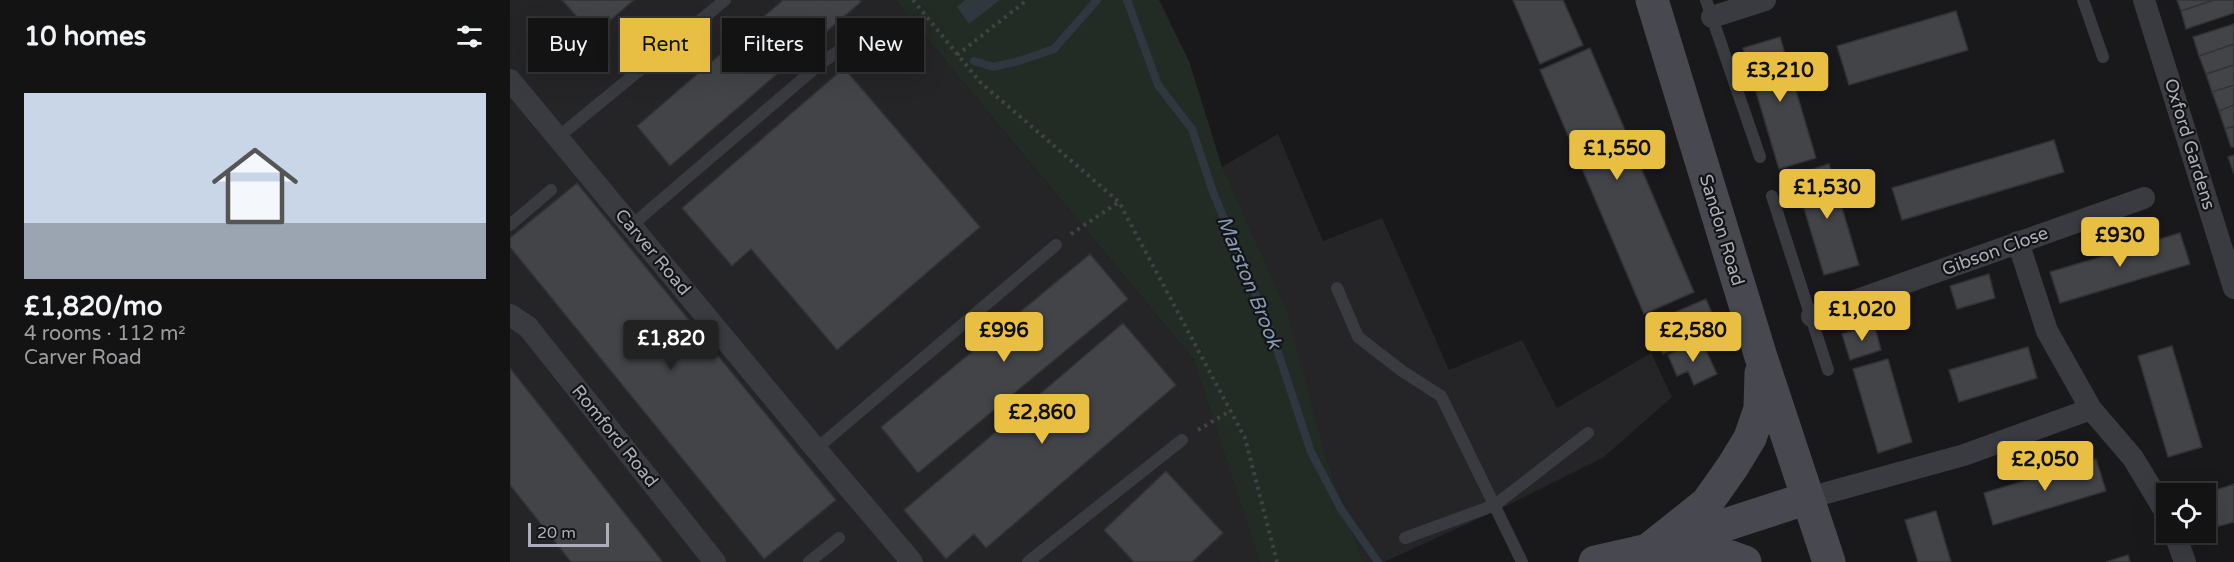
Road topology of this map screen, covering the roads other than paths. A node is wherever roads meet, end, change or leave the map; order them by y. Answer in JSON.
{"nodes":[{"id":1,"x":724,"y":0,"type":"edge"},
{"id":2,"x":1652,"y":0,"type":"edge"},
{"id":3,"x":1765,"y":0,"type":"edge"},
{"id":4,"x":2083,"y":0,"type":"edge"},
{"id":5,"x":2144,"y":0,"type":"edge"},
{"id":6,"x":1709,"y":9,"type":"edge"},
{"id":7,"x":837,"y":52,"type":"edge"},
{"id":8,"x":2103,"y":57,"type":"dead end"},
{"id":9,"x":510,"y":80,"type":"edge"},
{"id":10,"x":557,"y":138,"type":"junction"},
{"id":11,"x":1760,"y":157,"type":"dead end"},
{"id":12,"x":551,"y":190,"type":"dead end"},
{"id":13,"x":1772,"y":196,"type":"dead end"},
{"id":14,"x":2144,"y":198,"type":"dead end"},
{"id":15,"x":510,"y":225,"type":"edge"},
{"id":16,"x":632,"y":225,"type":"junction"},
{"id":17,"x":2018,"y":242,"type":"junction"},
{"id":18,"x":1056,"y":245,"type":"road end"},
{"id":19,"x":1337,"y":288,"type":"dead end"},
{"id":20,"x":2234,"y":288,"type":"edge"},
{"id":21,"x":510,"y":315,"type":"edge"},
{"id":22,"x":1812,"y":316,"type":"junction"},
{"id":23,"x":1761,"y":357,"type":"junction"},
{"id":24,"x":1828,"y":370,"type":"dead end"},
{"id":25,"x":2091,"y":409,"type":"junction"},
{"id":26,"x":1588,"y":433,"type":"dead end"},
{"id":27,"x":1182,"y":440,"type":"road end"},
{"id":28,"x":816,"y":449,"type":"junction"},
{"id":29,"x":2156,"y":496,"type":"edge"},
{"id":30,"x":1808,"y":498,"type":"junction"},
{"id":31,"x":1495,"y":505,"type":"junction"},
{"id":32,"x":839,"y":538,"type":"dead end"},
{"id":33,"x":1405,"y":538,"type":"dead end"},
{"id":34,"x":2178,"y":543,"type":"edge"},
{"id":35,"x":1648,"y":550,"type":"junction"},
{"id":36,"x":715,"y":562,"type":"edge"},
{"id":37,"x":809,"y":562,"type":"edge"},
{"id":38,"x":912,"y":562,"type":"edge"},
{"id":39,"x":1028,"y":562,"type":"edge"},
{"id":40,"x":1522,"y":562,"type":"edge"},
{"id":41,"x":1595,"y":562,"type":"edge"},
{"id":42,"x":1745,"y":562,"type":"edge"},
{"id":43,"x":1829,"y":562,"type":"edge"},
{"id":44,"x":2185,"y":562,"type":"edge"}],
"edges":[{"from":1,"to":10,"type":"lane"},
{"from":2,"to":23,"type":"main road","name":"Sandon Road"},
{"from":3,"to":6,"type":"street"},
{"from":4,"to":8,"type":"lane"},
{"from":5,"to":20,"type":"street","name":"Oxford Gardens"},
{"from":6,"to":11,"type":"lane"},
{"from":7,"to":16,"type":"lane"},
{"from":9,"to":10,"type":"street","name":"Carver Road"},
{"from":10,"to":16,"type":"street","name":"Carver Road"},
{"from":12,"to":15,"type":"lane"},
{"from":13,"to":22,"type":"lane"},
{"from":14,"to":17,"type":"street","name":"Gibson Close"},
{"from":16,"to":28,"type":"street","name":"Carver Road"},
{"from":17,"to":22,"type":"street","name":"Gibson Close"},
{"from":17,"to":25,"type":"street"},
{"from":18,"to":28,"type":"lane"},
{"from":19,"to":31,"type":"lane"},
{"from":21,"to":36,"type":"street","name":"Romford Road"},
{"from":22,"to":24,"type":"lane"},
{"from":23,"to":30,"type":"main road","name":"Sandon Road"},
{"from":23,"to":35,"type":"main road"},
{"from":25,"to":29,"type":"street"},
{"from":25,"to":30,"type":"street"},
{"from":26,"to":31,"type":"lane"},
{"from":27,"to":39,"type":"lane"},
{"from":28,"to":38,"type":"street","name":"Carver Road"},
{"from":30,"to":35,"type":"main road"},
{"from":30,"to":43,"type":"main road","name":"Sandon Road"},
{"from":31,"to":33,"type":"lane"},
{"from":31,"to":40,"type":"lane"},
{"from":32,"to":37,"type":"lane"},
{"from":34,"to":44,"type":"street"},
{"from":35,"to":41,"type":"main road"},
{"from":35,"to":42,"type":"main road"}]}
